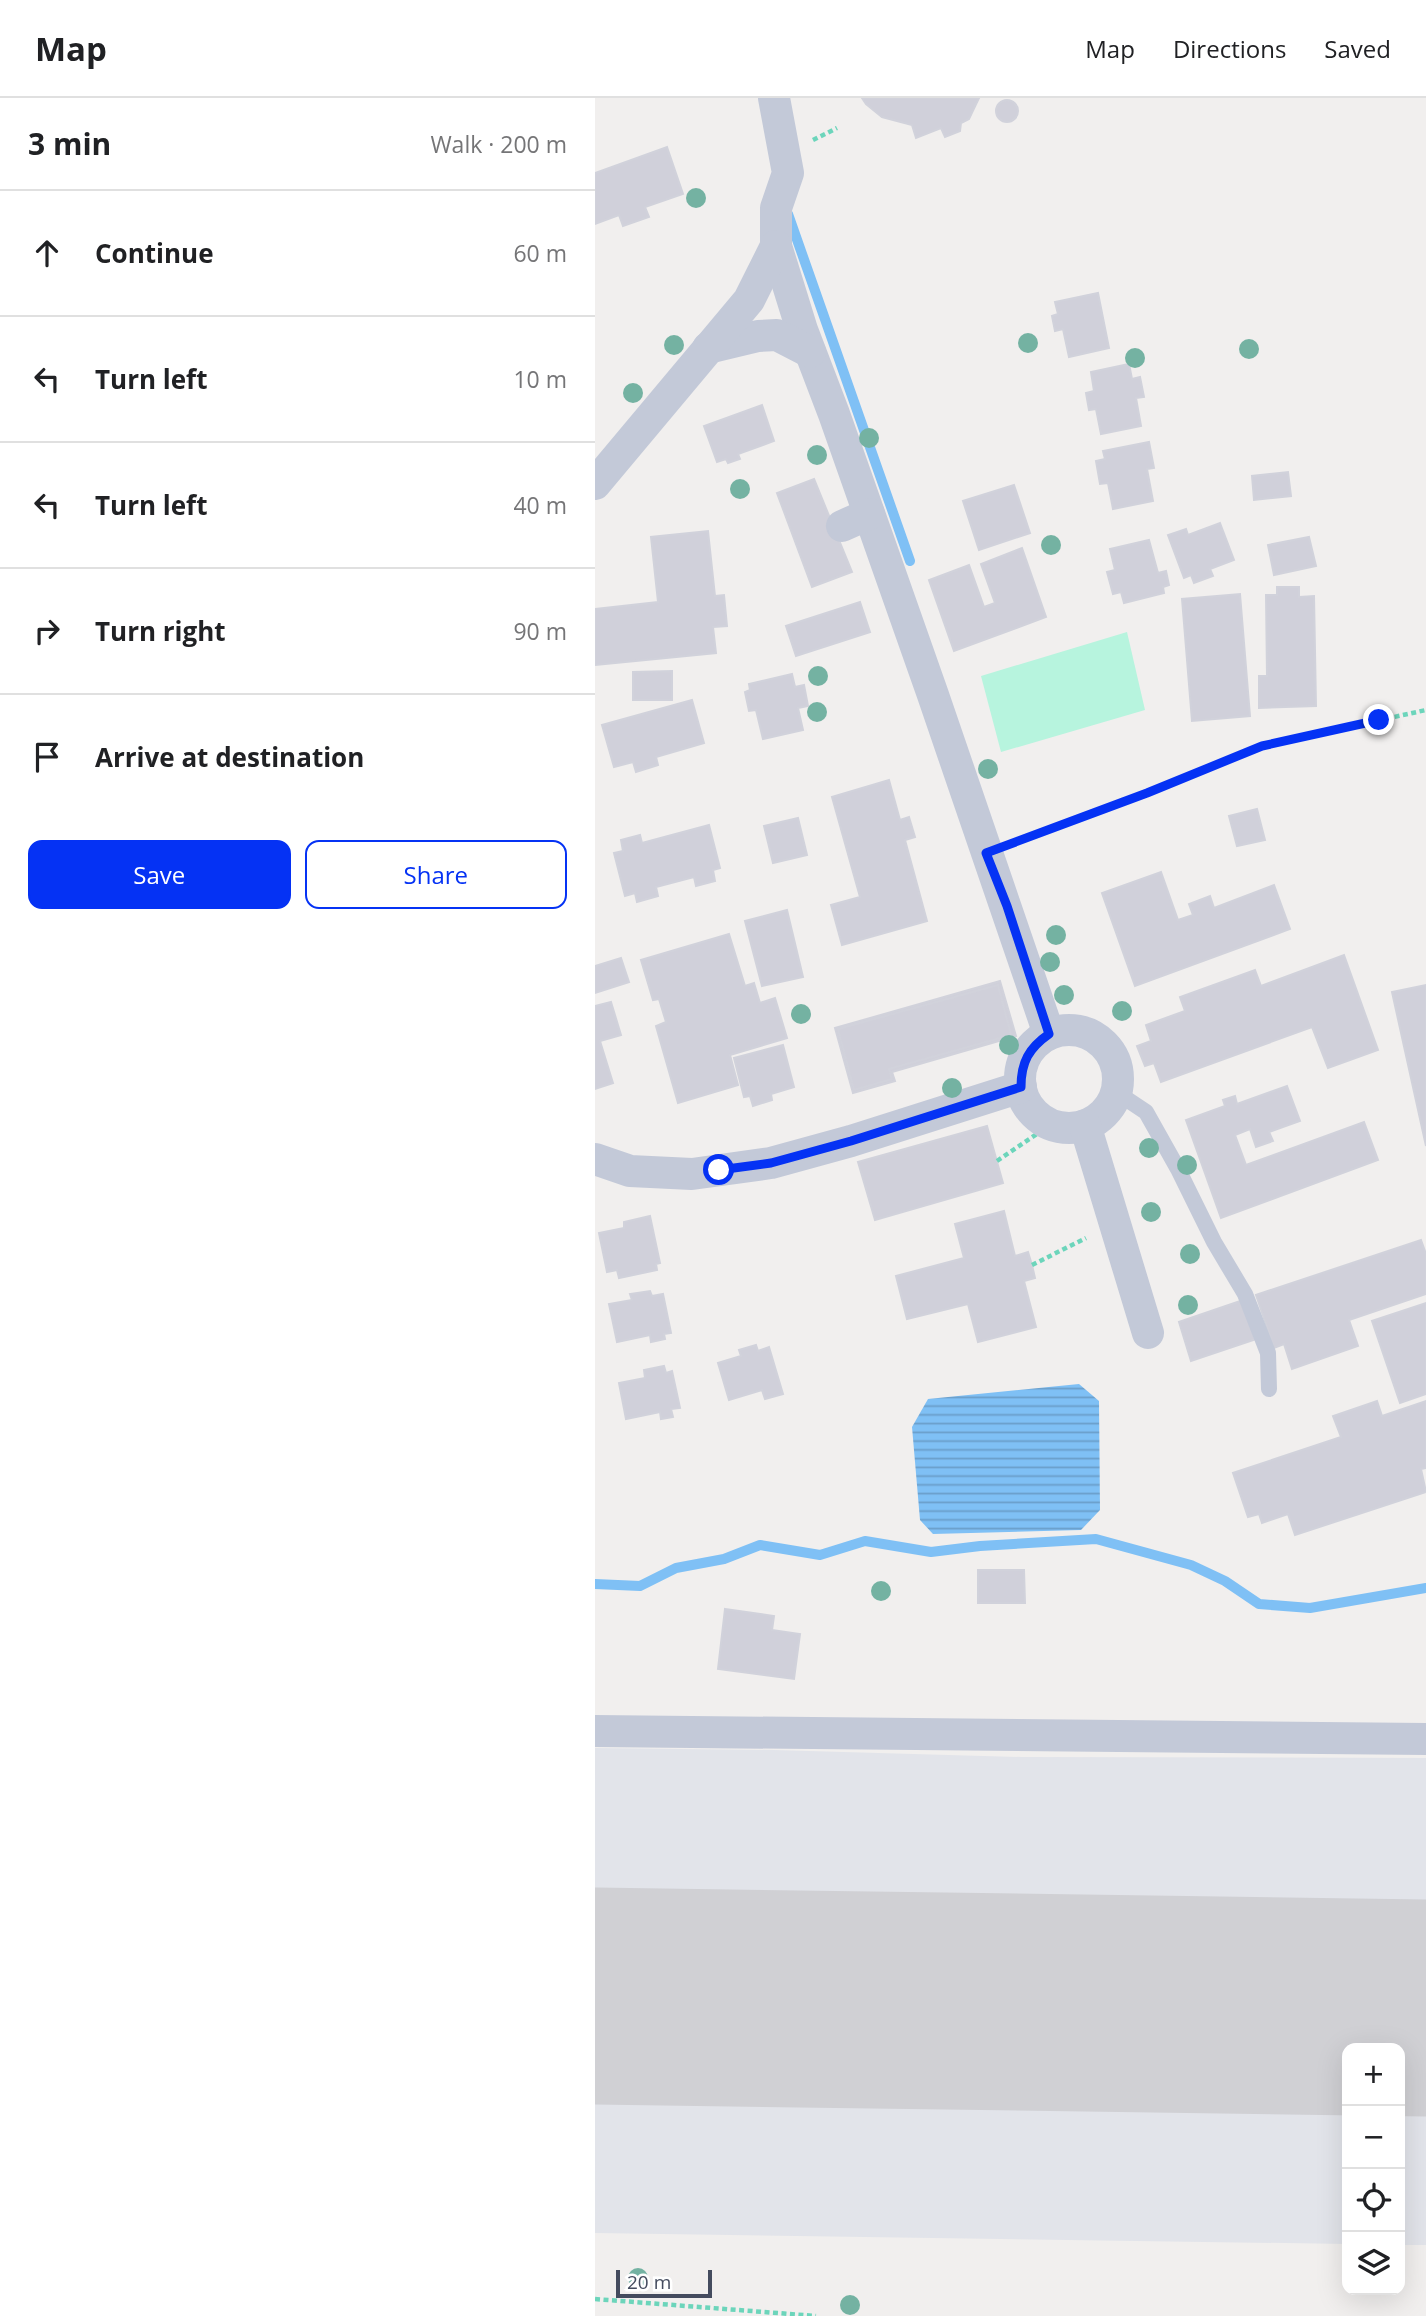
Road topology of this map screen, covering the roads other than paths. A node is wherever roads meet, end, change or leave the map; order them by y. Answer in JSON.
{"nodes":[{"id":1,"x":774,"y":98,"type":"edge"},
{"id":2,"x":776,"y":246,"type":"junction"},
{"id":3,"x":708,"y":348,"type":"junction"},
{"id":4,"x":810,"y":352,"type":"junction"},
{"id":5,"x":595,"y":484,"type":"edge"},
{"id":6,"x":1049,"y":1034,"type":"junction"},
{"id":7,"x":1021,"y":1087,"type":"junction"},
{"id":8,"x":1116,"y":1092,"type":"junction"},
{"id":9,"x":1085,"y":1125,"type":"junction"},
{"id":10,"x":595,"y":1159,"type":"edge"},
{"id":11,"x":1148,"y":1333,"type":"dead end"},
{"id":12,"x":1269,"y":1388,"type":"dead end"},
{"id":13,"x":595,"y":1731,"type":"edge"},
{"id":14,"x":1426,"y":1739,"type":"edge"}],
"edges":[{"from":1,"to":2,"type":"street"},
{"from":2,"to":3,"type":"street"},
{"from":2,"to":4,"type":"street"},
{"from":3,"to":4,"type":"street"},
{"from":3,"to":5,"type":"street"},
{"from":4,"to":6,"type":"street"},
{"from":6,"to":7,"type":"street"},
{"from":6,"to":8,"type":"street"},
{"from":7,"to":9,"type":"street"},
{"from":7,"to":10,"type":"street"},
{"from":8,"to":9,"type":"street"},
{"from":8,"to":12,"type":"lane"},
{"from":9,"to":11,"type":"street"},
{"from":13,"to":14,"type":"street"}]}
